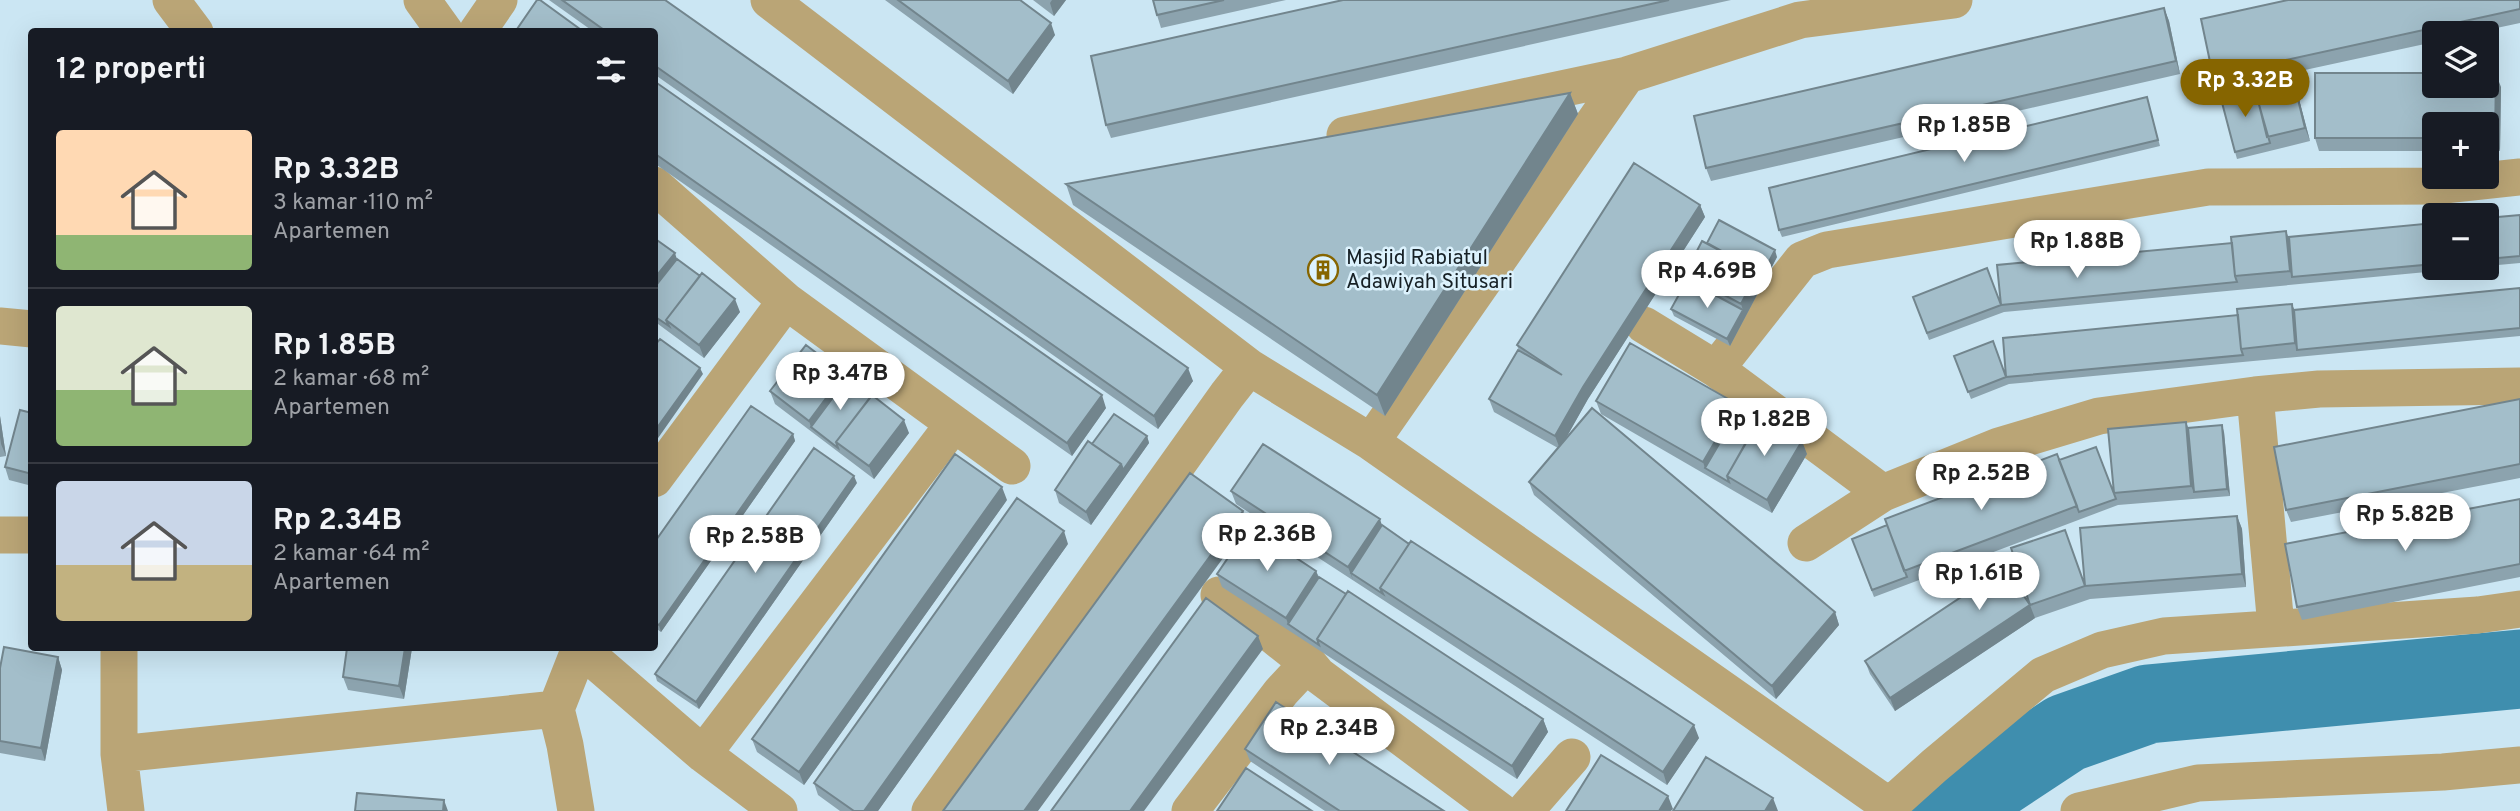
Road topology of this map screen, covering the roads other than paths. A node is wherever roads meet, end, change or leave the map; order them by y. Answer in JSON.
{"nodes":[{"id":1,"x":171,"y":0,"type":"edge"},
{"id":2,"x":422,"y":0,"type":"edge"},
{"id":3,"x":499,"y":0,"type":"edge"},
{"id":4,"x":769,"y":0,"type":"edge"},
{"id":5,"x":1954,"y":0,"type":"edge"},
{"id":6,"x":1798,"y":10,"type":"edge"},
{"id":7,"x":192,"y":28,"type":"edge"},
{"id":8,"x":441,"y":28,"type":"edge"},
{"id":9,"x":480,"y":28,"type":"edge"},
{"id":10,"x":1627,"y":75,"type":"junction"},
{"id":11,"x":1317,"y":141,"type":"edge"},
{"id":12,"x":2520,"y":177,"type":"edge"},
{"id":13,"x":658,"y":189,"type":"edge"},
{"id":14,"x":1074,"y":193,"type":"edge"},
{"id":15,"x":1033,"y":202,"type":"junction"},
{"id":16,"x":786,"y":301,"type":"junction"},
{"id":17,"x":1644,"y":325,"type":"dead end"},
{"id":18,"x":0,"y":326,"type":"edge"},
{"id":19,"x":28,"y":329,"type":"edge"},
{"id":20,"x":1249,"y":367,"type":"junction"},
{"id":21,"x":1716,"y":369,"type":"junction"},
{"id":22,"x":2520,"y":386,"type":"edge"},
{"id":23,"x":2255,"y":395,"type":"junction"},
{"id":24,"x":953,"y":425,"type":"junction"},
{"id":25,"x":1371,"y":442,"type":"junction"},
{"id":26,"x":1012,"y":466,"type":"dead end"},
{"id":27,"x":658,"y":473,"type":"edge"},
{"id":28,"x":1883,"y":494,"type":"junction"},
{"id":29,"x":0,"y":535,"type":"edge"},
{"id":30,"x":28,"y":535,"type":"edge"},
{"id":31,"x":1806,"y":543,"type":"dead end"},
{"id":32,"x":1219,"y":595,"type":"edge"},
{"id":33,"x":2520,"y":609,"type":"edge"},
{"id":34,"x":2276,"y":627,"type":"junction"},
{"id":35,"x":119,"y":651,"type":"edge"},
{"id":36,"x":579,"y":651,"type":"edge"},
{"id":37,"x":583,"y":651,"type":"edge"},
{"id":38,"x":1308,"y":663,"type":"junction"},
{"id":39,"x":556,"y":709,"type":"junction"},
{"id":40,"x":119,"y":754,"type":"junction"},
{"id":41,"x":703,"y":754,"type":"junction"},
{"id":42,"x":1572,"y":757,"type":"dead end"},
{"id":43,"x":2520,"y":765,"type":"edge"},
{"id":44,"x":1887,"y":808,"type":"edge"},
{"id":45,"x":126,"y":811,"type":"edge"},
{"id":46,"x":576,"y":811,"type":"edge"},
{"id":47,"x":779,"y":811,"type":"edge"},
{"id":48,"x":930,"y":811,"type":"edge"},
{"id":49,"x":1190,"y":811,"type":"edge"},
{"id":50,"x":1500,"y":811,"type":"edge"},
{"id":51,"x":1525,"y":811,"type":"edge"},
{"id":52,"x":2079,"y":811,"type":"edge"}],
"edges":[{"from":1,"to":7,"type":"street"},
{"from":2,"to":8,"type":"street"},
{"from":3,"to":9,"type":"street"},
{"from":4,"to":15,"type":"street"},
{"from":5,"to":6,"type":"street"},
{"from":6,"to":10,"type":"street"},
{"from":10,"to":11,"type":"street"},
{"from":10,"to":25,"type":"street"},
{"from":12,"to":21,"type":"street"},
{"from":13,"to":16,"type":"street"},
{"from":14,"to":15,"type":"street"},
{"from":15,"to":20,"type":"street"},
{"from":16,"to":24,"type":"street"},
{"from":16,"to":27,"type":"street"},
{"from":17,"to":21,"type":"street"},
{"from":18,"to":19,"type":"street"},
{"from":20,"to":25,"type":"street"},
{"from":20,"to":48,"type":"street"},
{"from":21,"to":28,"type":"street"},
{"from":22,"to":23,"type":"street"},
{"from":23,"to":28,"type":"street"},
{"from":23,"to":34,"type":"street"},
{"from":24,"to":26,"type":"street"},
{"from":24,"to":41,"type":"street"},
{"from":25,"to":44,"type":"street"},
{"from":28,"to":31,"type":"street"},
{"from":29,"to":30,"type":"street"},
{"from":32,"to":38,"type":"street"},
{"from":33,"to":34,"type":"street"},
{"from":34,"to":44,"type":"street"},
{"from":35,"to":40,"type":"street"},
{"from":36,"to":39,"type":"street"},
{"from":37,"to":41,"type":"street"},
{"from":38,"to":49,"type":"street"},
{"from":38,"to":50,"type":"street"},
{"from":39,"to":40,"type":"street"},
{"from":39,"to":46,"type":"street"},
{"from":40,"to":45,"type":"street"},
{"from":41,"to":47,"type":"street"},
{"from":42,"to":51,"type":"street"},
{"from":43,"to":52,"type":"street"}]}
